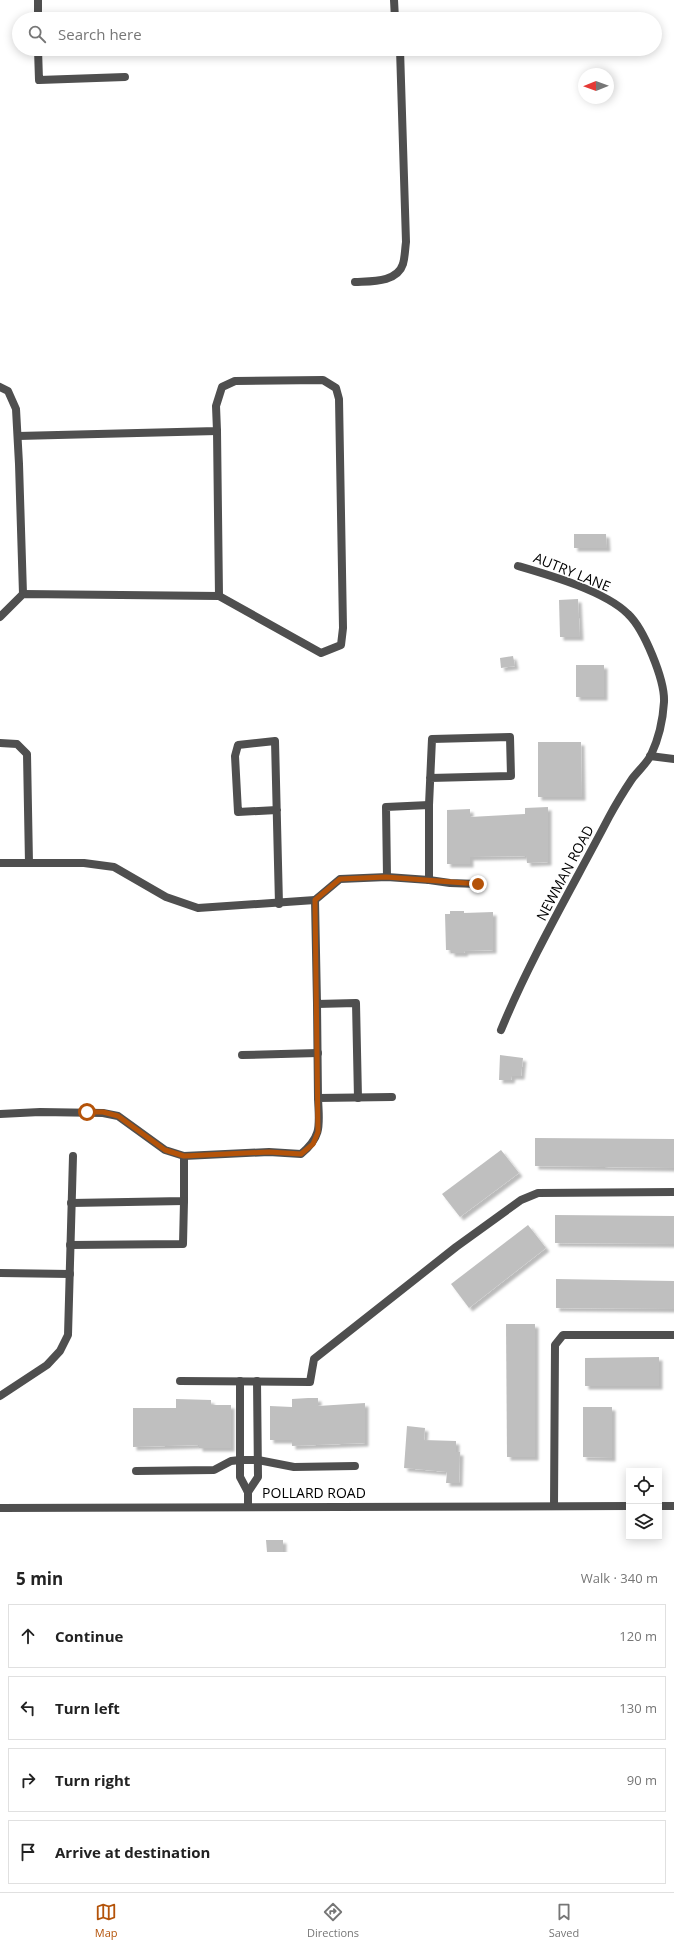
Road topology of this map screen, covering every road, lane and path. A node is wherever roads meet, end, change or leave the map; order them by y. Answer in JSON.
{"nodes":[{"id":1,"x":38,"y":0,"type":"edge"},
{"id":2,"x":394,"y":0,"type":"edge"},
{"id":3,"x":38,"y":12,"type":"edge"},
{"id":4,"x":395,"y":12,"type":"edge"},
{"id":5,"x":38,"y":56,"type":"edge"},
{"id":6,"x":400,"y":56,"type":"edge"},
{"id":7,"x":125,"y":78,"type":"dead end"},
{"id":8,"x":355,"y":282,"type":"dead end"},
{"id":9,"x":0,"y":387,"type":"edge"},
{"id":10,"x":217,"y":430,"type":"junction"},
{"id":11,"x":18,"y":436,"type":"junction"},
{"id":12,"x":518,"y":566,"type":"dead end"},
{"id":13,"x":23,"y":594,"type":"junction"},
{"id":14,"x":219,"y":596,"type":"junction"},
{"id":15,"x":0,"y":617,"type":"edge"},
{"id":16,"x":0,"y":743,"type":"edge"},
{"id":17,"x":650,"y":756,"type":"junction"},
{"id":18,"x":674,"y":759,"type":"edge"},
{"id":19,"x":430,"y":778,"type":"junction"},
{"id":20,"x":429,"y":805,"type":"junction"},
{"id":21,"x":277,"y":810,"type":"junction"},
{"id":22,"x":0,"y":863,"type":"edge"},
{"id":23,"x":29,"y":863,"type":"junction"},
{"id":24,"x":386,"y":877,"type":"junction"},
{"id":25,"x":429,"y":880,"type":"junction"},
{"id":26,"x":478,"y":884,"type":"dead end"},
{"id":27,"x":315,"y":900,"type":"junction"},
{"id":28,"x":279,"y":904,"type":"junction"},
{"id":29,"x":317,"y":1004,"type":"junction"},
{"id":30,"x":501,"y":1030,"type":"dead end"},
{"id":31,"x":318,"y":1053,"type":"junction"},
{"id":32,"x":242,"y":1055,"type":"dead end"},
{"id":33,"x":392,"y":1097,"type":"dead end"},
{"id":34,"x":318,"y":1098,"type":"junction"},
{"id":35,"x":358,"y":1098,"type":"junction"},
{"id":36,"x":0,"y":1114,"type":"edge"},
{"id":37,"x":72,"y":1156,"type":"dead end"},
{"id":38,"x":184,"y":1156,"type":"junction"},
{"id":39,"x":674,"y":1192,"type":"edge"},
{"id":40,"x":184,"y":1201,"type":"junction"},
{"id":41,"x":71,"y":1203,"type":"junction"},
{"id":42,"x":70,"y":1245,"type":"junction"},
{"id":43,"x":0,"y":1273,"type":"edge"},
{"id":44,"x":70,"y":1274,"type":"junction"},
{"id":45,"x":674,"y":1335,"type":"edge"},
{"id":46,"x":180,"y":1381,"type":"dead end"},
{"id":47,"x":240,"y":1381,"type":"junction"},
{"id":48,"x":257,"y":1381,"type":"junction"},
{"id":49,"x":0,"y":1396,"type":"edge"},
{"id":50,"x":240,"y":1460,"type":"junction"},
{"id":51,"x":258,"y":1460,"type":"junction"},
{"id":52,"x":355,"y":1466,"type":"dead end"},
{"id":53,"x":136,"y":1470,"type":"dead end"},
{"id":54,"x":248,"y":1492,"type":"junction"},
{"id":55,"x":248,"y":1506,"type":"junction"},
{"id":56,"x":554,"y":1506,"type":"junction"},
{"id":57,"x":626,"y":1506,"type":"edge"},
{"id":58,"x":662,"y":1506,"type":"edge"},
{"id":59,"x":674,"y":1506,"type":"edge"},
{"id":60,"x":0,"y":1508,"type":"edge"}],
"edges":[{"from":1,"to":3,"type":"street"},
{"from":2,"to":4,"type":"street"},
{"from":5,"to":7,"type":"street"},
{"from":6,"to":8,"type":"street"},
{"from":9,"to":11,"type":"street"},
{"from":10,"to":11,"type":"street"},
{"from":10,"to":14,"type":"street"},
{"from":10,"to":14,"type":"street"},
{"from":11,"to":13,"type":"street"},
{"from":12,"to":17,"type":"street","name":"AUTRY LANE"},
{"from":13,"to":14,"type":"street"},
{"from":13,"to":15,"type":"street"},
{"from":16,"to":23,"type":"street"},
{"from":17,"to":18,"type":"street"},
{"from":17,"to":30,"type":"street","name":"NEWMAN ROAD"},
{"from":19,"to":19,"type":"street"},
{"from":19,"to":20,"type":"street"},
{"from":20,"to":24,"type":"street"},
{"from":20,"to":25,"type":"street"},
{"from":21,"to":21,"type":"street"},
{"from":21,"to":28,"type":"street"},
{"from":22,"to":23,"type":"street"},
{"from":23,"to":28,"type":"street"},
{"from":24,"to":25,"type":"street"},
{"from":24,"to":27,"type":"street"},
{"from":25,"to":26,"type":"street"},
{"from":27,"to":28,"type":"street"},
{"from":27,"to":29,"type":"street"},
{"from":29,"to":31,"type":"street"},
{"from":29,"to":35,"type":"street"},
{"from":31,"to":32,"type":"street"},
{"from":31,"to":34,"type":"street"},
{"from":33,"to":35,"type":"street"},
{"from":34,"to":35,"type":"street"},
{"from":34,"to":38,"type":"street"},
{"from":36,"to":38,"type":"street"},
{"from":37,"to":41,"type":"street"},
{"from":38,"to":40,"type":"street"},
{"from":39,"to":48,"type":"street"},
{"from":40,"to":41,"type":"street"},
{"from":40,"to":42,"type":"street"},
{"from":41,"to":42,"type":"street"},
{"from":42,"to":44,"type":"street"},
{"from":43,"to":44,"type":"street"},
{"from":44,"to":49,"type":"street"},
{"from":45,"to":56,"type":"street"},
{"from":46,"to":47,"type":"street"},
{"from":47,"to":48,"type":"street"},
{"from":47,"to":50,"type":"street"},
{"from":48,"to":51,"type":"street"},
{"from":50,"to":51,"type":"street"},
{"from":50,"to":53,"type":"street"},
{"from":50,"to":54,"type":"street"},
{"from":51,"to":52,"type":"street"},
{"from":51,"to":54,"type":"street"},
{"from":54,"to":55,"type":"street"},
{"from":55,"to":56,"type":"street","name":"POLLARD ROAD"},
{"from":55,"to":60,"type":"street","name":"POLLARD ROAD"},
{"from":56,"to":57,"type":"street","name":"POLLARD ROAD"},
{"from":58,"to":59,"type":"street"}]}
